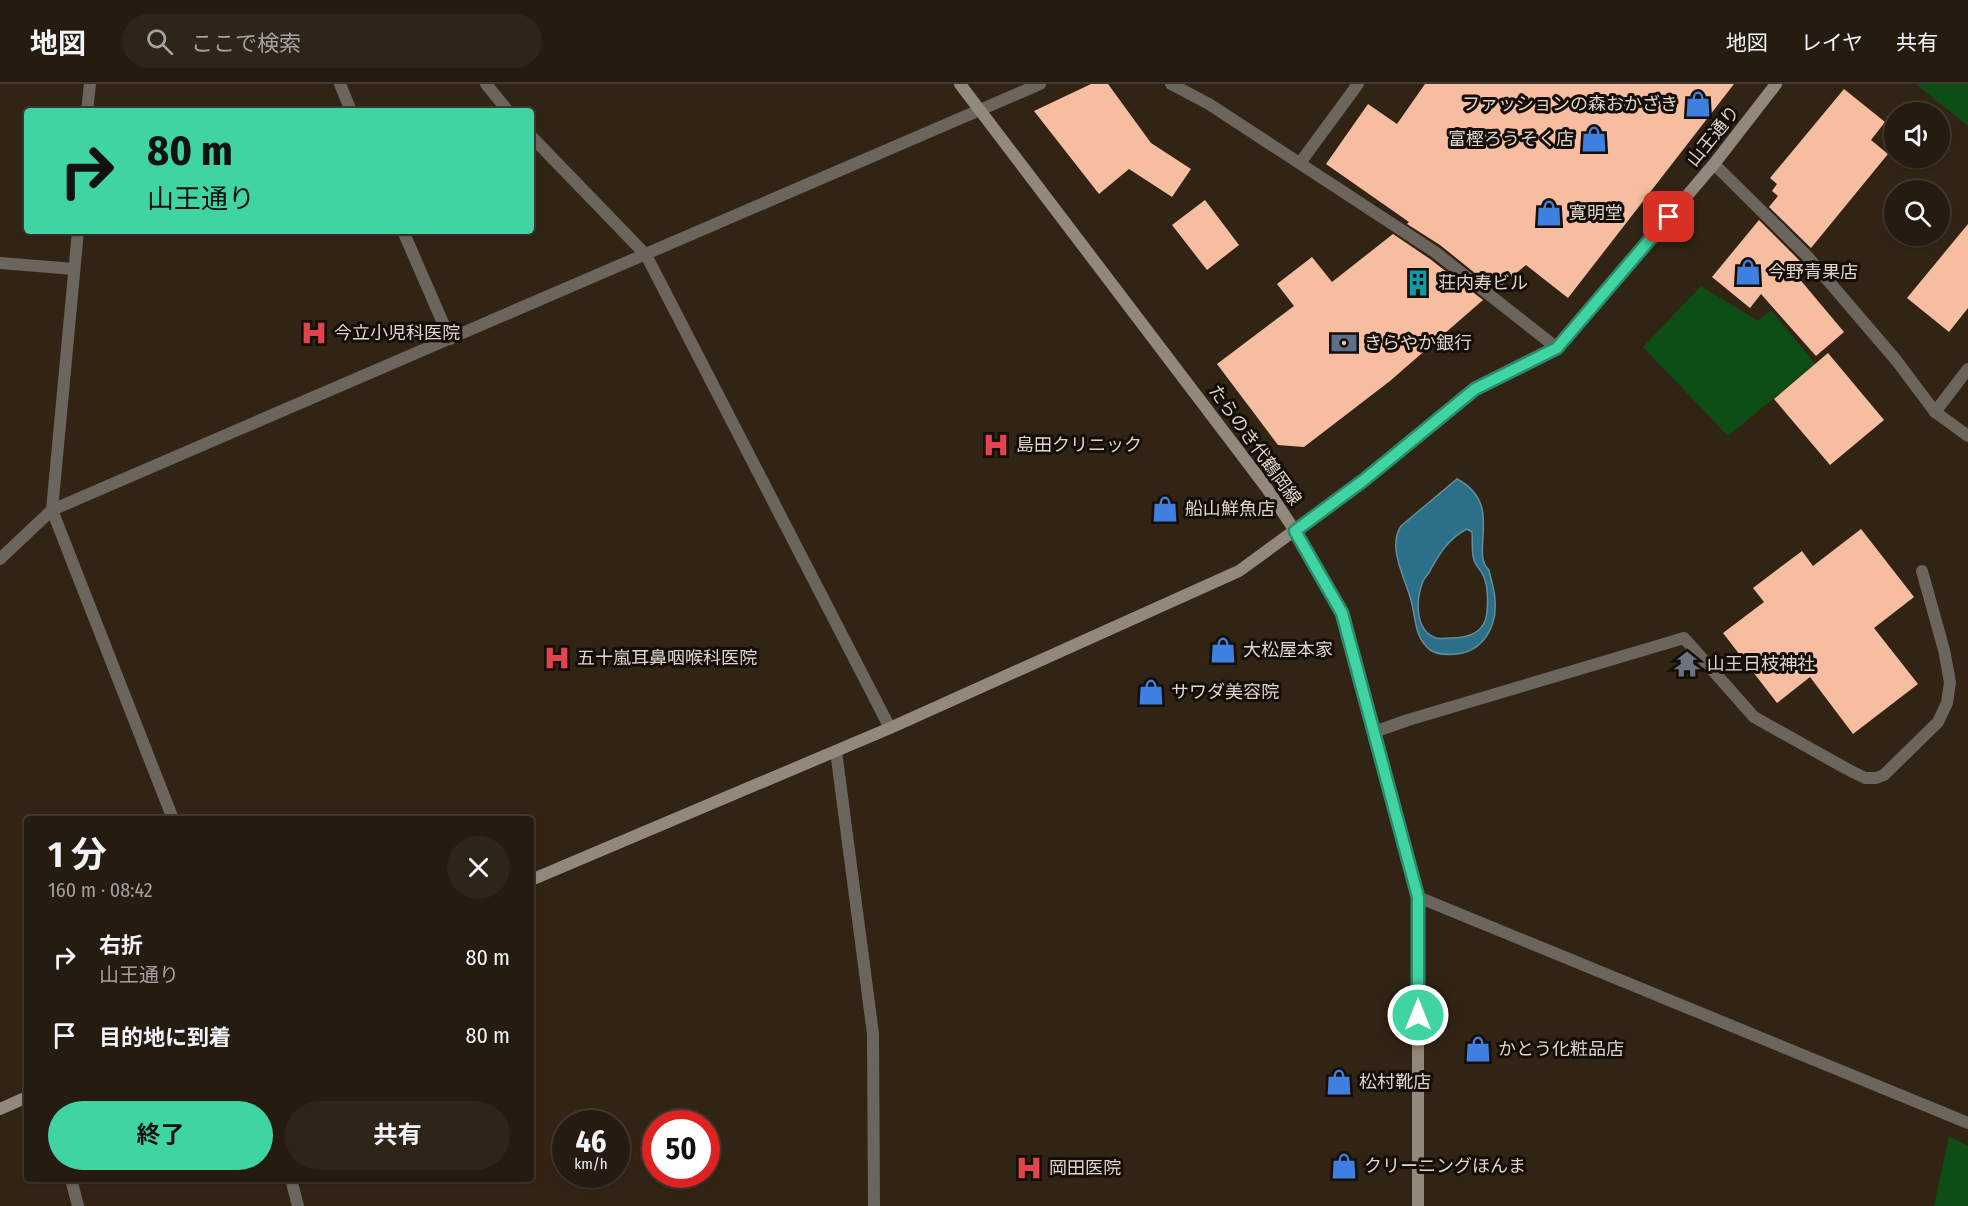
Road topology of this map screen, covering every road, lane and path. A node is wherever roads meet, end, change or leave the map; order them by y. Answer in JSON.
{"nodes":[{"id":1,"x":90,"y":84,"type":"edge"},
{"id":2,"x":340,"y":84,"type":"edge"},
{"id":3,"x":486,"y":84,"type":"edge"},
{"id":4,"x":960,"y":84,"type":"edge"},
{"id":5,"x":1040,"y":84,"type":"edge"},
{"id":6,"x":1171,"y":84,"type":"edge"},
{"id":7,"x":1358,"y":84,"type":"edge"},
{"id":8,"x":1776,"y":84,"type":"edge"},
{"id":9,"x":87,"y":108,"type":"edge"},
{"id":10,"x":350,"y":108,"type":"edge"},
{"id":11,"x":506,"y":108,"type":"edge"},
{"id":12,"x":978,"y":110,"type":"junction"},
{"id":13,"x":534,"y":139,"type":"edge"},
{"id":14,"x":1300,"y":163,"type":"junction"},
{"id":15,"x":1714,"y":164,"type":"junction"},
{"id":16,"x":78,"y":234,"type":"edge"},
{"id":17,"x":404,"y":234,"type":"edge"},
{"id":18,"x":646,"y":255,"type":"junction"},
{"id":19,"x":0,"y":263,"type":"edge"},
{"id":20,"x":74,"y":269,"type":"junction"},
{"id":21,"x":450,"y":339,"type":"junction"},
{"id":22,"x":1557,"y":348,"type":"junction"},
{"id":23,"x":1968,"y":369,"type":"edge"},
{"id":24,"x":1935,"y":412,"type":"junction"},
{"id":25,"x":1968,"y":436,"type":"edge"},
{"id":26,"x":52,"y":510,"type":"junction"},
{"id":27,"x":1295,"y":531,"type":"junction"},
{"id":28,"x":0,"y":559,"type":"edge"},
{"id":29,"x":1922,"y":571,"type":"dead end"},
{"id":30,"x":890,"y":728,"type":"junction"},
{"id":31,"x":1374,"y":732,"type":"junction"},
{"id":32,"x":836,"y":751,"type":"junction"},
{"id":33,"x":172,"y":816,"type":"edge"},
{"id":34,"x":534,"y":879,"type":"edge"},
{"id":35,"x":1418,"y":897,"type":"junction"},
{"id":36,"x":24,"y":1098,"type":"edge"},
{"id":37,"x":0,"y":1109,"type":"edge"},
{"id":38,"x":1968,"y":1123,"type":"edge"},
{"id":39,"x":72,"y":1182,"type":"edge"},
{"id":40,"x":292,"y":1182,"type":"edge"},
{"id":41,"x":78,"y":1206,"type":"edge"},
{"id":42,"x":298,"y":1206,"type":"edge"},
{"id":43,"x":874,"y":1206,"type":"edge"},
{"id":44,"x":1418,"y":1206,"type":"edge"}],
"edges":[{"from":1,"to":9,"type":"street"},
{"from":2,"to":10,"type":"street"},
{"from":3,"to":11,"type":"street"},
{"from":4,"to":12,"type":"street","name":"たらのき代鶴岡線"},
{"from":5,"to":12,"type":"street"},
{"from":6,"to":14,"type":"street"},
{"from":7,"to":14,"type":"street"},
{"from":8,"to":15,"type":"street","name":"山王通り"},
{"from":12,"to":18,"type":"street"},
{"from":12,"to":27,"type":"street","name":"たらのき代鶴岡線"},
{"from":13,"to":18,"type":"street"},
{"from":14,"to":22,"type":"street"},
{"from":15,"to":22,"type":"street","name":"山王通り"},
{"from":15,"to":24,"type":"street"},
{"from":16,"to":20,"type":"street"},
{"from":17,"to":21,"type":"street"},
{"from":18,"to":21,"type":"street"},
{"from":18,"to":30,"type":"street"},
{"from":19,"to":20,"type":"street"},
{"from":20,"to":26,"type":"street"},
{"from":21,"to":26,"type":"street"},
{"from":22,"to":27,"type":"street","name":"山王通り"},
{"from":23,"to":24,"type":"street"},
{"from":24,"to":25,"type":"street"},
{"from":26,"to":28,"type":"street"},
{"from":26,"to":33,"type":"street"},
{"from":27,"to":30,"type":"street","name":"山王通り"},
{"from":27,"to":31,"type":"street","name":"たらのき代鶴岡線"},
{"from":29,"to":31,"type":"street"},
{"from":30,"to":32,"type":"street","name":"山王通り"},
{"from":31,"to":35,"type":"street","name":"たらのき代鶴岡線"},
{"from":32,"to":34,"type":"street","name":"山王通り"},
{"from":32,"to":43,"type":"street"},
{"from":35,"to":38,"type":"street"},
{"from":35,"to":44,"type":"street","name":"たらのき代鶴岡線"},
{"from":36,"to":37,"type":"street"},
{"from":39,"to":41,"type":"street"},
{"from":40,"to":42,"type":"street"}]}
